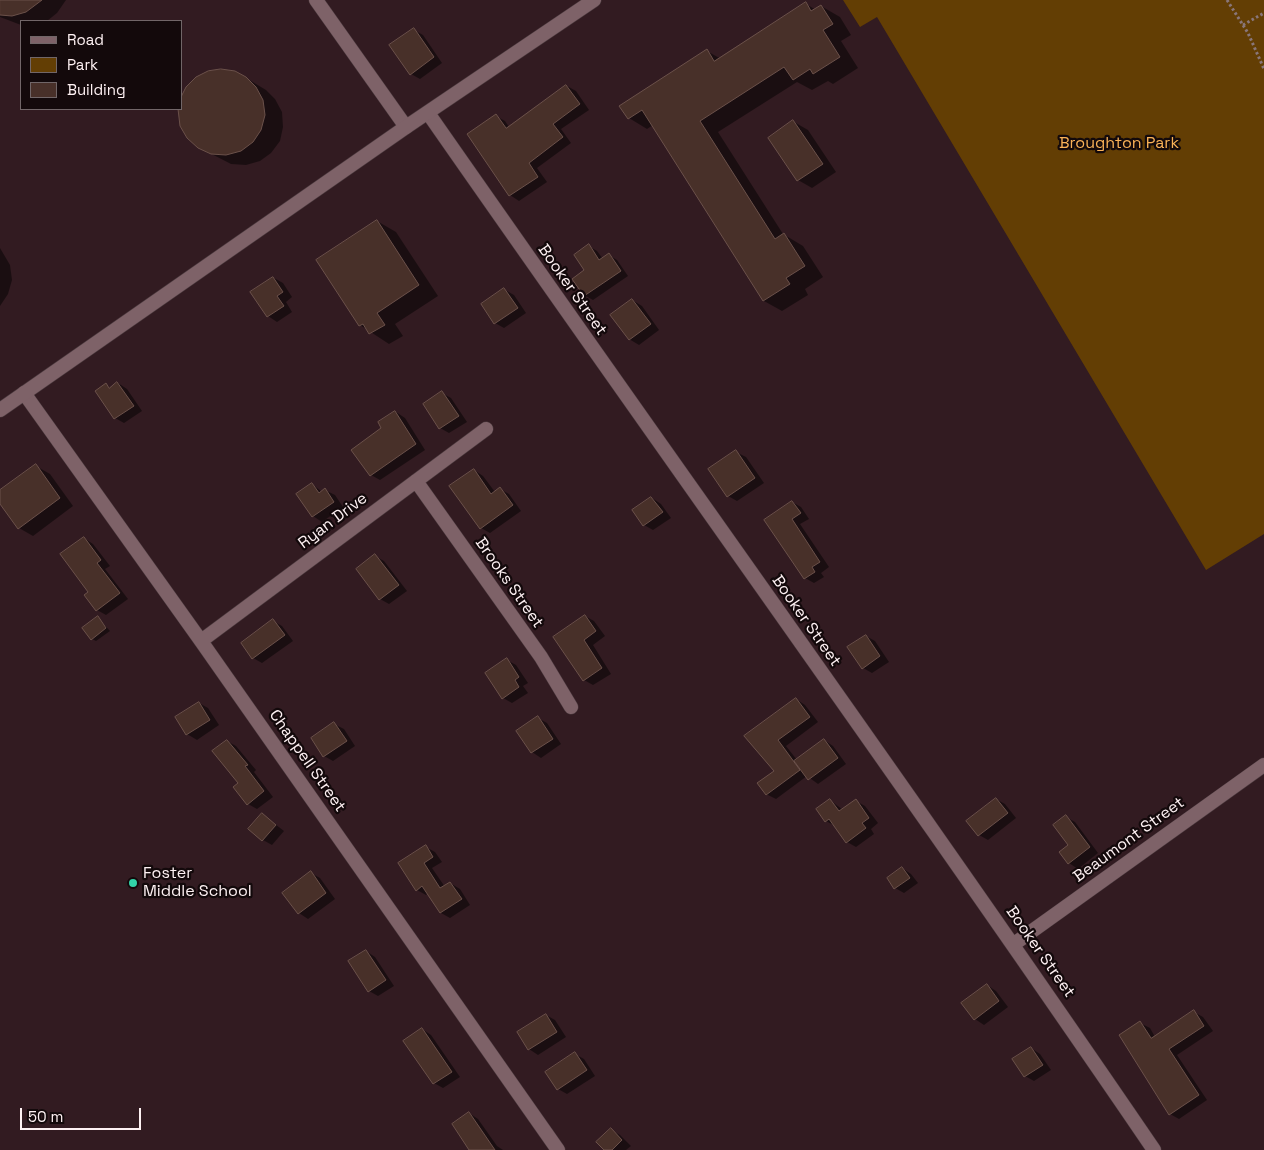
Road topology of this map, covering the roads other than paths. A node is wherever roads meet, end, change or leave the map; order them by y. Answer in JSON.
{"nodes":[{"id":1,"x":316,"y":0,"type":"edge"},
{"id":2,"x":594,"y":0,"type":"edge"},
{"id":3,"x":428,"y":113,"type":"junction"},
{"id":4,"x":406,"y":127,"type":"junction"},
{"id":5,"x":24,"y":393,"type":"junction"},
{"id":6,"x":0,"y":410,"type":"edge"},
{"id":7,"x":486,"y":429,"type":"dead end"},
{"id":8,"x":416,"y":481,"type":"junction"},
{"id":9,"x":201,"y":641,"type":"junction"},
{"id":10,"x":570,"y":706,"type":"dead end"},
{"id":11,"x":1264,"y":765,"type":"edge"},
{"id":12,"x":1014,"y":944,"type":"junction"},
{"id":13,"x":558,"y":1150,"type":"edge"},
{"id":14,"x":1154,"y":1150,"type":"edge"}],
"edges":[{"from":1,"to":4,"type":"street"},
{"from":2,"to":3,"type":"street"},
{"from":3,"to":4,"type":"street"},
{"from":3,"to":12,"type":"street","name":"Booker Street"},
{"from":4,"to":5,"type":"street"},
{"from":5,"to":6,"type":"street"},
{"from":5,"to":9,"type":"street","name":"Chappell Street"},
{"from":7,"to":8,"type":"street","name":"Ryan Drive"},
{"from":8,"to":9,"type":"street","name":"Ryan Drive"},
{"from":8,"to":10,"type":"street","name":"Brooks Street"},
{"from":9,"to":13,"type":"street","name":"Chappell Street"},
{"from":11,"to":12,"type":"street","name":"Beaumont Street"},
{"from":12,"to":14,"type":"street","name":"Booker Street"}]}
